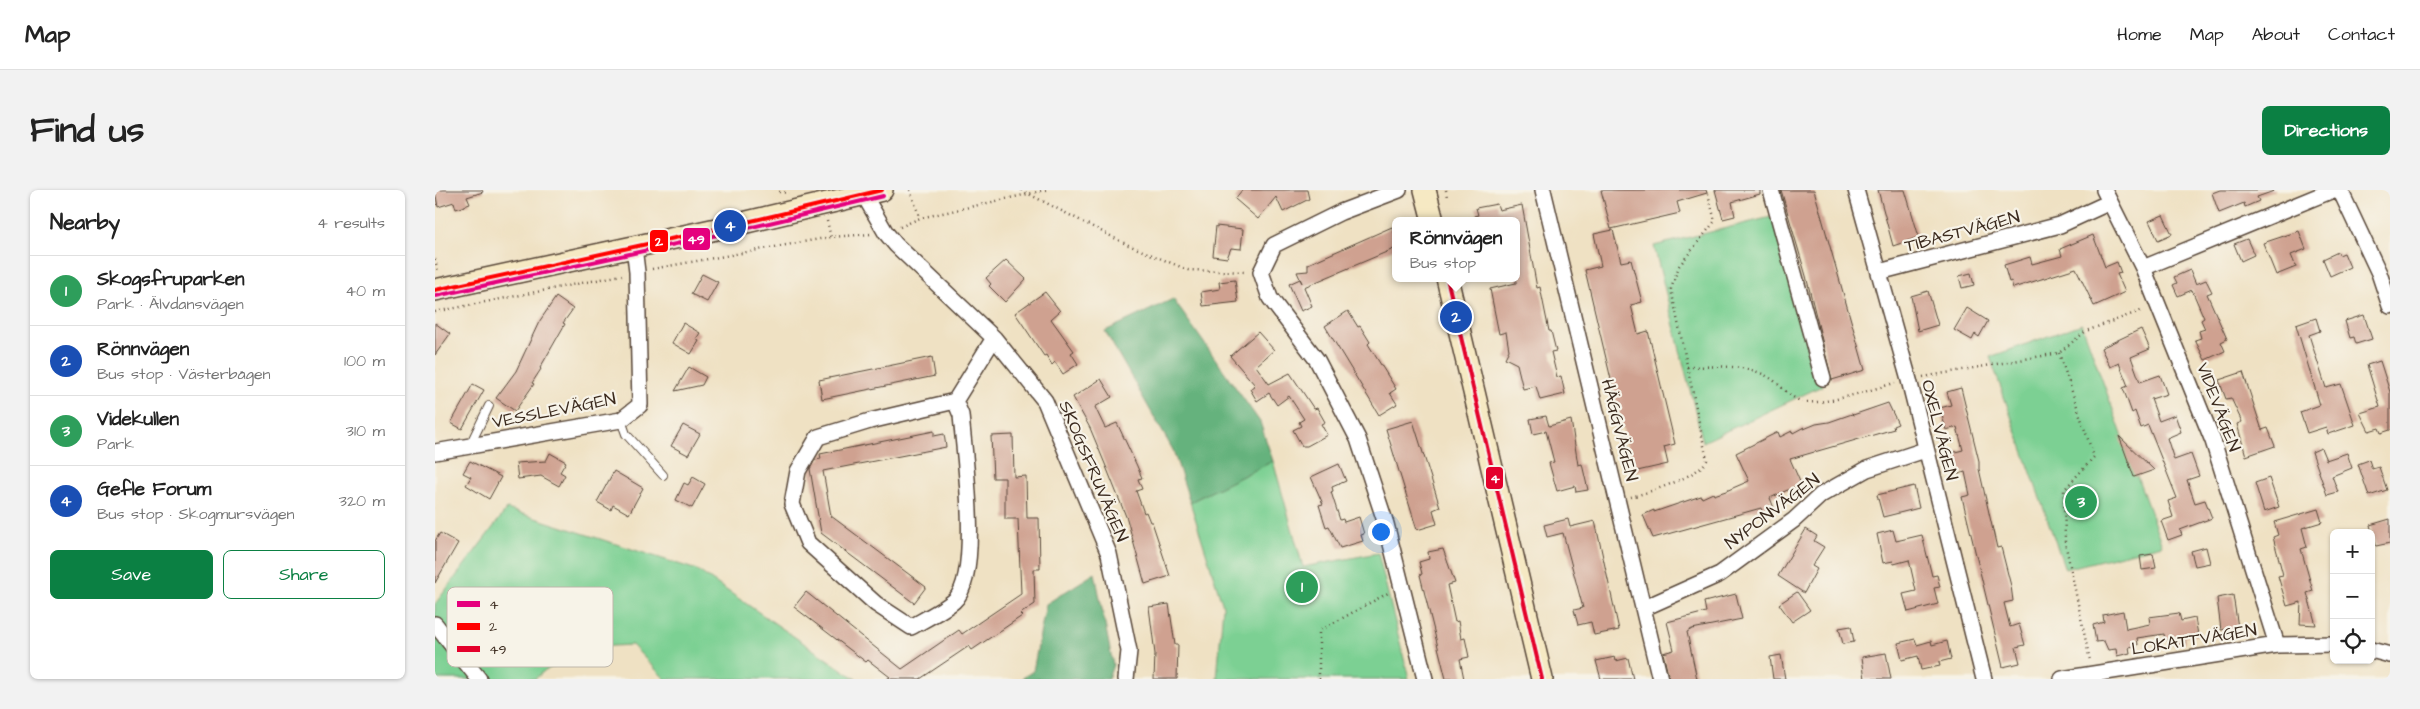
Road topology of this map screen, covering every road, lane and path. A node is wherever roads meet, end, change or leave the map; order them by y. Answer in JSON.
{"nodes":[{"id":1,"x":910,"y":190,"type":"edge"},
{"id":2,"x":1021,"y":190,"type":"edge"},
{"id":3,"x":1046,"y":190,"type":"edge"},
{"id":4,"x":1399,"y":190,"type":"edge"},
{"id":5,"x":1425,"y":190,"type":"edge"},
{"id":6,"x":1543,"y":190,"type":"edge"},
{"id":7,"x":1707,"y":190,"type":"edge"},
{"id":8,"x":1771,"y":190,"type":"edge"},
{"id":9,"x":1856,"y":190,"type":"edge"},
{"id":10,"x":2333,"y":190,"type":"edge"},
{"id":11,"x":2340,"y":190,"type":"edge"},
{"id":12,"x":869,"y":192,"type":"edge"},
{"id":13,"x":1029,"y":195,"type":"junction"},
{"id":14,"x":2107,"y":196,"type":"edge"},
{"id":15,"x":1432,"y":217,"type":"edge"},
{"id":16,"x":920,"y":218,"type":"junction"},
{"id":17,"x":886,"y":233,"type":"junction"},
{"id":18,"x":634,"y":247,"type":"junction"},
{"id":19,"x":435,"y":259,"type":"edge"},
{"id":20,"x":2143,"y":268,"type":"junction"},
{"id":21,"x":637,"y":272,"type":"junction"},
{"id":22,"x":1261,"y":272,"type":"junction"},
{"id":23,"x":1879,"y":272,"type":"junction"},
{"id":24,"x":1448,"y":282,"type":"edge"},
{"id":25,"x":437,"y":283,"type":"edge"},
{"id":26,"x":2158,"y":304,"type":"junction"},
{"id":27,"x":2390,"y":306,"type":"edge"},
{"id":28,"x":435,"y":312,"type":"edge"},
{"id":29,"x":994,"y":338,"type":"junction"},
{"id":30,"x":2059,"y":353,"type":"junction"},
{"id":31,"x":1687,"y":367,"type":"junction"},
{"id":32,"x":1823,"y":378,"type":"dead end"},
{"id":33,"x":1909,"y":380,"type":"junction"},
{"id":34,"x":955,"y":401,"type":"junction"},
{"id":35,"x":489,"y":406,"type":"dead end"},
{"id":36,"x":621,"y":420,"type":"junction"},
{"id":37,"x":470,"y":445,"type":"junction"},
{"id":38,"x":1925,"y":450,"type":"junction"},
{"id":39,"x":435,"y":452,"type":"edge"},
{"id":40,"x":663,"y":475,"type":"dead end"},
{"id":41,"x":1618,"y":501,"type":"junction"},
{"id":42,"x":1402,"y":585,"type":"junction"},
{"id":43,"x":1644,"y":608,"type":"junction"},
{"id":44,"x":435,"y":624,"type":"edge"},
{"id":45,"x":447,"y":639,"type":"edge"},
{"id":46,"x":2330,"y":644,"type":"edge"},
{"id":47,"x":2277,"y":645,"type":"junction"},
{"id":48,"x":2375,"y":651,"type":"edge"},
{"id":49,"x":2390,"y":655,"type":"edge"},
{"id":50,"x":469,"y":667,"type":"edge"},
{"id":51,"x":2093,"y":674,"type":"junction"},
{"id":52,"x":479,"y":679,"type":"edge"},
{"id":53,"x":1126,"y":679,"type":"edge"},
{"id":54,"x":1319,"y":679,"type":"edge"},
{"id":55,"x":1425,"y":679,"type":"edge"},
{"id":56,"x":1542,"y":679,"type":"edge"},
{"id":57,"x":1660,"y":679,"type":"edge"},
{"id":58,"x":1984,"y":679,"type":"edge"},
{"id":59,"x":2061,"y":679,"type":"edge"}],
"edges":[{"from":1,"to":16,"type":"path"},
{"from":2,"to":13,"type":"path"},
{"from":3,"to":13,"type":"path"},
{"from":4,"to":22,"type":"street"},
{"from":5,"to":15,"type":"street"},
{"from":6,"to":41,"type":"street","name":"HÄGGVÄGEN"},
{"from":7,"to":31,"type":"path"},
{"from":8,"to":32,"type":"street"},
{"from":9,"to":23,"type":"street","name":"OXELVÄGEN"},
{"from":10,"to":20,"type":"street"},
{"from":11,"to":27,"type":"street"},
{"from":12,"to":17,"type":"street","name":"SKOGSFRUVÄGEN"},
{"from":12,"to":18,"type":"street"},
{"from":13,"to":16,"type":"path"},
{"from":13,"to":22,"type":"path"},
{"from":14,"to":20,"type":"street","name":"VIDEVÄGEN"},
{"from":14,"to":23,"type":"street","name":"TIBASTVÄGEN"},
{"from":16,"to":17,"type":"path"},
{"from":17,"to":21,"type":"path"},
{"from":17,"to":29,"type":"street","name":"SKOGSFRUVÄGEN"},
{"from":18,"to":21,"type":"street","name":"VESSLEVÄGEN"},
{"from":18,"to":25,"type":"street"},
{"from":19,"to":25,"type":"path"},
{"from":20,"to":26,"type":"street","name":"VIDEVÄGEN"},
{"from":21,"to":28,"type":"path"},
{"from":21,"to":36,"type":"street","name":"VESSLEVÄGEN"},
{"from":22,"to":42,"type":"street"},
{"from":23,"to":33,"type":"street","name":"OXELVÄGEN"},
{"from":24,"to":56,"type":"street"},
{"from":26,"to":30,"type":"path"},
{"from":26,"to":47,"type":"street","name":"VIDEVÄGEN"},
{"from":29,"to":34,"type":"street"},
{"from":29,"to":53,"type":"street","name":"SKOGSFRUVÄGEN"},
{"from":30,"to":33,"type":"path"},
{"from":30,"to":51,"type":"path"},
{"from":31,"to":33,"type":"path"},
{"from":31,"to":41,"type":"path"},
{"from":33,"to":38,"type":"street","name":"OXELVÄGEN"},
{"from":34,"to":34,"type":"street"},
{"from":35,"to":37,"type":"lane"},
{"from":36,"to":37,"type":"street","name":"VESSLEVÄGEN"},
{"from":36,"to":40,"type":"lane"},
{"from":37,"to":39,"type":"street","name":"VESSLEVÄGEN"},
{"from":38,"to":43,"type":"street","name":"NYPONVÄGEN"},
{"from":38,"to":58,"type":"street","name":"OXELVÄGEN"},
{"from":41,"to":43,"type":"street","name":"HÄGGVÄGEN"},
{"from":42,"to":54,"type":"path"},
{"from":42,"to":55,"type":"street"},
{"from":43,"to":57,"type":"street","name":"HÄGGVÄGEN"},
{"from":44,"to":45,"type":"street"},
{"from":46,"to":47,"type":"street","name":"LOKATTVÄGEN"},
{"from":47,"to":51,"type":"street","name":"LOKATTVÄGEN"},
{"from":48,"to":49,"type":"street"},
{"from":50,"to":52,"type":"street"},
{"from":51,"to":59,"type":"street","name":"LOKATTVÄGEN"}]}
